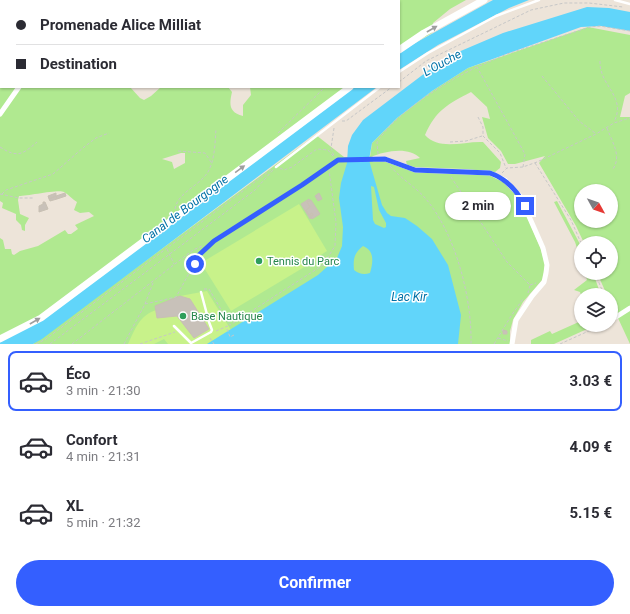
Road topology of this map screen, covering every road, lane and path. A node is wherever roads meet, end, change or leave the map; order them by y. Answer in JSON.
{"nodes":[{"id":1,"x":484,"y":0,"type":"edge"},
{"id":2,"x":539,"y":0,"type":"edge"},
{"id":3,"x":615,"y":0,"type":"edge"},
{"id":4,"x":630,"y":4,"type":"edge"},
{"id":5,"x":623,"y":7,"type":"dead end"},
{"id":6,"x":630,"y":31,"type":"edge"},
{"id":7,"x":400,"y":49,"type":"edge"},
{"id":8,"x":600,"y":61,"type":"dead end"},
{"id":9,"x":477,"y":67,"type":"junction"},
{"id":10,"x":400,"y":71,"type":"edge"},
{"id":11,"x":542,"y":76,"type":"dead end"},
{"id":12,"x":400,"y":81,"type":"edge"},
{"id":13,"x":18,"y":88,"type":"edge"},
{"id":14,"x":324,"y":88,"type":"edge"},
{"id":15,"x":349,"y":88,"type":"edge"},
{"id":16,"x":379,"y":88,"type":"edge"},
{"id":17,"x":391,"y":88,"type":"edge"},
{"id":18,"x":0,"y":114,"type":"edge"},
{"id":19,"x":478,"y":117,"type":"dead end"},
{"id":20,"x":630,"y":118,"type":"edge"},
{"id":21,"x":337,"y":120,"type":"junction"},
{"id":22,"x":614,"y":123,"type":"junction"},
{"id":23,"x":607,"y":127,"type":"junction"},
{"id":24,"x":216,"y":129,"type":"dead end"},
{"id":25,"x":109,"y":133,"type":"dead end"},
{"id":26,"x":596,"y":134,"type":"junction"},
{"id":27,"x":275,"y":136,"type":"dead end"},
{"id":28,"x":483,"y":136,"type":"junction"},
{"id":29,"x":37,"y":142,"type":"dead end"},
{"id":30,"x":450,"y":142,"type":"dead end"},
{"id":31,"x":0,"y":147,"type":"edge"},
{"id":32,"x":178,"y":151,"type":"dead end"},
{"id":33,"x":334,"y":156,"type":"junction"},
{"id":34,"x":376,"y":159,"type":"junction"},
{"id":35,"x":385,"y":159,"type":"junction"},
{"id":36,"x":338,"y":160,"type":"junction"},
{"id":37,"x":211,"y":163,"type":"junction"},
{"id":38,"x":535,"y":163,"type":"junction"},
{"id":39,"x":329,"y":165,"type":"junction"},
{"id":40,"x":276,"y":167,"type":"junction"},
{"id":41,"x":523,"y":167,"type":"junction"},
{"id":42,"x":506,"y":168,"type":"junction"},
{"id":43,"x":613,"y":170,"type":"dead end"},
{"id":44,"x":447,"y":172,"type":"junction"},
{"id":45,"x":499,"y":177,"type":"junction"},
{"id":46,"x":1,"y":194,"type":"edge"},
{"id":47,"x":33,"y":198,"type":"dead end"},
{"id":48,"x":176,"y":216,"type":"junction"},
{"id":49,"x":578,"y":236,"type":"edge"},
{"id":50,"x":214,"y":241,"type":"junction"},
{"id":51,"x":167,"y":248,"type":"junction"},
{"id":52,"x":169,"y":254,"type":"junction"},
{"id":53,"x":195,"y":264,"type":"joint"},
{"id":54,"x":175,"y":265,"type":"junction"},
{"id":55,"x":153,"y":283,"type":"junction"},
{"id":56,"x":201,"y":291,"type":"joint"},
{"id":57,"x":145,"y":304,"type":"junction"},
{"id":58,"x":630,"y":308,"type":"edge"},
{"id":59,"x":618,"y":316,"type":"edge"},
{"id":60,"x":230,"y":325,"type":"junction"},
{"id":61,"x":174,"y":326,"type":"dead end"},
{"id":62,"x":226,"y":328,"type":"junction"},
{"id":63,"x":503,"y":330,"type":"junction"},
{"id":64,"x":178,"y":331,"type":"junction"},
{"id":65,"x":212,"y":331,"type":"junction"},
{"id":66,"x":513,"y":331,"type":"junction"},
{"id":67,"x":587,"y":332,"type":"edge"},
{"id":68,"x":234,"y":335,"type":"dead end"},
{"id":69,"x":230,"y":336,"type":"junction"},
{"id":70,"x":226,"y":338,"type":"dead end"},
{"id":71,"x":498,"y":338,"type":"junction"},
{"id":72,"x":0,"y":339,"type":"edge"},
{"id":73,"x":212,"y":340,"type":"dead end"},
{"id":74,"x":513,"y":343,"type":"edge"},
{"id":75,"x":36,"y":344,"type":"edge"},
{"id":76,"x":50,"y":344,"type":"edge"},
{"id":77,"x":72,"y":344,"type":"edge"},
{"id":78,"x":124,"y":344,"type":"edge"},
{"id":79,"x":140,"y":344,"type":"edge"},
{"id":80,"x":214,"y":344,"type":"edge"},
{"id":81,"x":470,"y":344,"type":"edge"},
{"id":82,"x":494,"y":344,"type":"edge"},
{"id":83,"x":560,"y":344,"type":"edge"}],
"edges":[{"from":7,"to":1,"type":"street","one_way":true},
{"from":2,"to":10,"type":"lane"},
{"from":3,"to":4,"type":"lane"},
{"from":5,"to":12,"type":"path"},
{"from":6,"to":9,"type":"path"},
{"from":8,"to":22,"type":"path"},
{"from":9,"to":34,"type":"path"},
{"from":9,"to":41,"type":"path"},
{"from":11,"to":26,"type":"path"},
{"from":13,"to":18,"type":"street"},
{"from":14,"to":27,"type":"path"},
{"from":48,"to":15,"type":"street","one_way":true},
{"from":16,"to":21,"type":"lane"},
{"from":17,"to":21,"type":"path"},
{"from":19,"to":28,"type":"path"},
{"from":20,"to":22,"type":"path"},
{"from":21,"to":33,"type":"path"},
{"from":21,"to":40,"type":"lane"},
{"from":22,"to":23,"type":"path"},
{"from":23,"to":26,"type":"path"},
{"from":23,"to":43,"type":"path"},
{"from":24,"to":37,"type":"path"},
{"from":25,"to":46,"type":"path"},
{"from":26,"to":38,"type":"path"},
{"from":28,"to":30,"type":"path"},
{"from":28,"to":42,"type":"path"},
{"from":29,"to":31,"type":"path"},
{"from":32,"to":37,"type":"path"},
{"from":33,"to":36,"type":"path"},
{"from":33,"to":40,"type":"path"},
{"from":34,"to":35,"type":"street"},
{"from":34,"to":36,"type":"lane"},
{"from":35,"to":44,"type":"street"},
{"from":35,"to":81,"type":"path"},
{"from":36,"to":39,"type":"lane"},
{"from":37,"to":48,"type":"path"},
{"from":38,"to":41,"type":"path"},
{"from":38,"to":49,"type":"path"},
{"from":39,"to":50,"type":"lane"},
{"from":39,"to":60,"type":"path"},
{"from":40,"to":51,"type":"path"},
{"from":40,"to":52,"type":"path"},
{"from":41,"to":42,"type":"path"},
{"from":42,"to":45,"type":"path"},
{"from":44,"to":45,"type":"street"},
{"from":44,"to":63,"type":"path"},
{"from":45,"to":66,"type":"street"},
{"from":46,"to":47,"type":"path"},
{"from":72,"to":48,"type":"street","one_way":true},
{"from":50,"to":53,"type":"lane"},
{"from":50,"to":54,"type":"path"},
{"from":51,"to":52,"type":"path"},
{"from":51,"to":75,"type":"path"},
{"from":52,"to":54,"type":"path"},
{"from":52,"to":76,"type":"path"},
{"from":53,"to":57,"type":"path"},
{"from":54,"to":55,"type":"path"},
{"from":55,"to":57,"type":"path"},
{"from":55,"to":77,"type":"path"},
{"from":56,"to":60,"type":"path"},
{"from":56,"to":65,"type":"lane"},
{"from":57,"to":78,"type":"path"},
{"from":58,"to":59,"type":"street"},
{"from":60,"to":62,"type":"path"},
{"from":61,"to":64,"type":"lane"},
{"from":62,"to":65,"type":"path"},
{"from":62,"to":69,"type":"path"},
{"from":63,"to":66,"type":"path"},
{"from":63,"to":71,"type":"path"},
{"from":64,"to":65,"type":"lane"},
{"from":64,"to":79,"type":"path"},
{"from":66,"to":74,"type":"street"},
{"from":67,"to":83,"type":"path"},
{"from":68,"to":69,"type":"path"},
{"from":69,"to":70,"type":"path"},
{"from":71,"to":74,"type":"path"},
{"from":71,"to":82,"type":"path"},
{"from":73,"to":80,"type":"path"}]}
